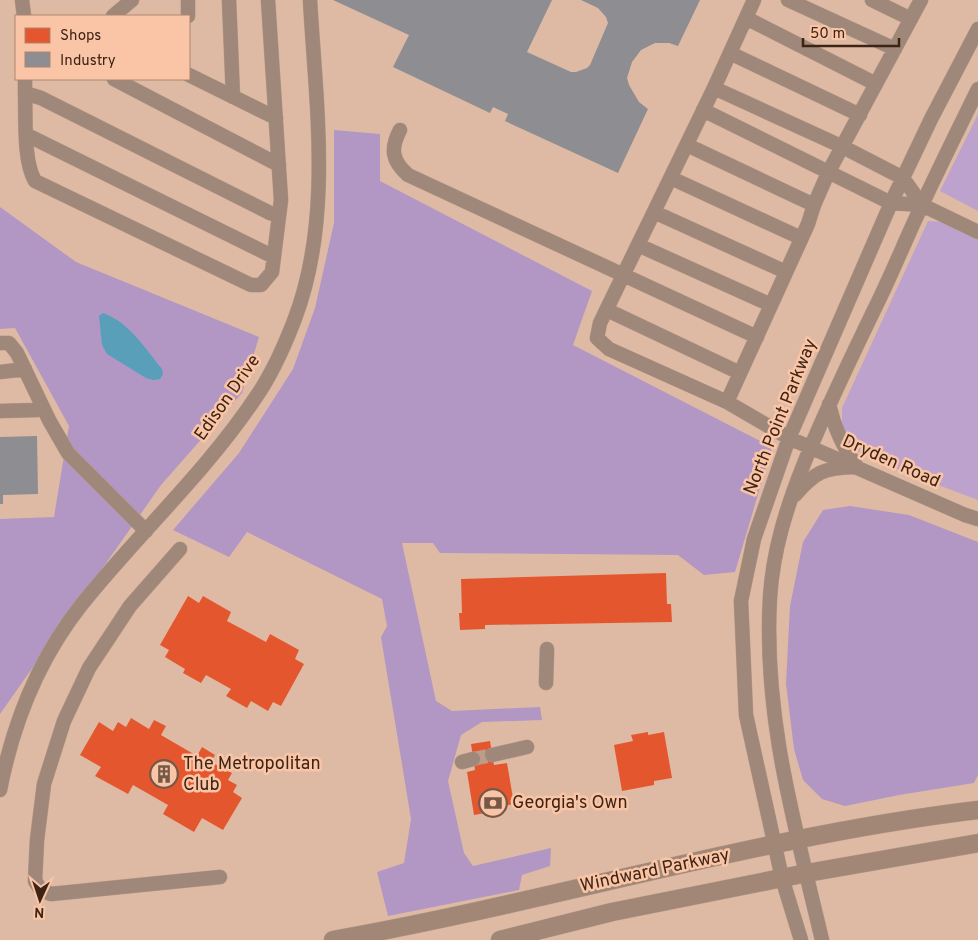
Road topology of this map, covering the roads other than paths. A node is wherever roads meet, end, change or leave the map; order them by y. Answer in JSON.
{"nodes":[{"id":1,"x":22,"y":0,"type":"edge"},
{"id":2,"x":132,"y":0,"type":"edge"},
{"id":3,"x":188,"y":0,"type":"edge"},
{"id":4,"x":229,"y":0,"type":"edge"},
{"id":5,"x":268,"y":0,"type":"edge"},
{"id":6,"x":310,"y":0,"type":"edge"},
{"id":7,"x":754,"y":0,"type":"edge"},
{"id":8,"x":788,"y":0,"type":"edge"},
{"id":9,"x":872,"y":0,"type":"edge"},
{"id":10,"x":921,"y":0,"type":"edge"},
{"id":11,"x":24,"y":15,"type":"edge"},
{"id":12,"x":114,"y":15,"type":"edge"},
{"id":13,"x":188,"y":15,"type":"edge"},
{"id":14,"x":746,"y":18,"type":"junction"},
{"id":15,"x":911,"y":19,"type":"junction"},
{"id":16,"x":978,"y":29,"type":"edge"},
{"id":17,"x":895,"y":49,"type":"junction"},
{"id":18,"x":730,"y":52,"type":"junction"},
{"id":19,"x":190,"y":75,"type":"edge"},
{"id":20,"x":25,"y":80,"type":"edge"},
{"id":21,"x":116,"y":80,"type":"edge"},
{"id":22,"x":876,"y":84,"type":"junction"},
{"id":23,"x":714,"y":88,"type":"junction"},
{"id":24,"x":978,"y":89,"type":"edge"},
{"id":25,"x":25,"y":93,"type":"junction"},
{"id":26,"x":234,"y":97,"type":"junction"},
{"id":27,"x":703,"y":110,"type":"junction"},
{"id":28,"x":860,"y":115,"type":"junction"},
{"id":29,"x":276,"y":118,"type":"junction"},
{"id":30,"x":400,"y":130,"type":"dead end"},
{"id":31,"x":26,"y":134,"type":"junction"},
{"id":32,"x":687,"y":145,"type":"junction"},
{"id":33,"x":843,"y":147,"type":"junction"},
{"id":34,"x":279,"y":165,"type":"junction"},
{"id":35,"x":828,"y":173,"type":"junction"},
{"id":36,"x":671,"y":178,"type":"junction"},
{"id":37,"x":902,"y":178,"type":"junction"},
{"id":38,"x":890,"y":203,"type":"junction"},
{"id":39,"x":814,"y":205,"type":"junction"},
{"id":40,"x":922,"y":205,"type":"junction"},
{"id":41,"x":654,"y":212,"type":"junction"},
{"id":42,"x":279,"y":216,"type":"junction"},
{"id":43,"x":978,"y":232,"type":"edge"},
{"id":44,"x":801,"y":238,"type":"junction"},
{"id":45,"x":638,"y":245,"type":"junction"},
{"id":46,"x":274,"y":257,"type":"junction"},
{"id":47,"x":786,"y":272,"type":"junction"},
{"id":48,"x":624,"y":275,"type":"junction"},
{"id":49,"x":771,"y":305,"type":"junction"},
{"id":50,"x":606,"y":310,"type":"junction"},
{"id":51,"x":756,"y":337,"type":"junction"},
{"id":52,"x":0,"y":343,"type":"edge"},
{"id":53,"x":25,"y":369,"type":"junction"},
{"id":54,"x":0,"y":372,"type":"edge"},
{"id":55,"x":740,"y":373,"type":"junction"},
{"id":56,"x":727,"y":402,"type":"junction"},
{"id":57,"x":829,"y":404,"type":"junction"},
{"id":58,"x":42,"y":406,"type":"junction"},
{"id":59,"x":0,"y":411,"type":"edge"},
{"id":60,"x":790,"y":438,"type":"junction"},
{"id":61,"x":811,"y":446,"type":"junction"},
{"id":62,"x":857,"y":467,"type":"junction"},
{"id":63,"x":789,"y":502,"type":"junction"},
{"id":64,"x":978,"y":519,"type":"edge"},
{"id":65,"x":146,"y":531,"type":"junction"},
{"id":66,"x":180,"y":549,"type":"dead end"},
{"id":67,"x":547,"y":649,"type":"dead end"},
{"id":68,"x":546,"y":684,"type":"dead end"},
{"id":69,"x":15,"y":728,"type":"junction"},
{"id":70,"x":527,"y":747,"type":"dead end"},
{"id":71,"x":0,"y":750,"type":"edge"},
{"id":72,"x":492,"y":755,"type":"tunnel mouth"},
{"id":73,"x":0,"y":790,"type":"edge"},
{"id":74,"x":978,"y":810,"type":"edge"},
{"id":75,"x":799,"y":840,"type":"junction"},
{"id":76,"x":978,"y":843,"type":"edge"},
{"id":77,"x":774,"y":845,"type":"junction"},
{"id":78,"x":806,"y":873,"type":"junction"},
{"id":79,"x":220,"y":877,"type":"dead end"},
{"id":80,"x":782,"y":878,"type":"junction"},
{"id":81,"x":333,"y":940,"type":"edge"},
{"id":82,"x":500,"y":940,"type":"edge"},
{"id":83,"x":801,"y":940,"type":"edge"},
{"id":84,"x":822,"y":940,"type":"edge"}],
"edges":[{"from":1,"to":11,"type":"street"},
{"from":2,"to":12,"type":"street"},
{"from":3,"to":13,"type":"street"},
{"from":4,"to":26,"type":"street"},
{"from":5,"to":29,"type":"street"},
{"from":6,"to":65,"type":"street","name":"Edison Drive"},
{"from":7,"to":14,"type":"street"},
{"from":8,"to":17,"type":"street"},
{"from":9,"to":15,"type":"street"},
{"from":10,"to":15,"type":"street"},
{"from":14,"to":18,"type":"street"},
{"from":14,"to":22,"type":"street"},
{"from":15,"to":17,"type":"street"},
{"from":16,"to":37,"type":"street","name":"North Point Parkway"},
{"from":17,"to":22,"type":"street"},
{"from":18,"to":23,"type":"street"},
{"from":18,"to":28,"type":"street"},
{"from":19,"to":26,"type":"street"},
{"from":20,"to":25,"type":"street"},
{"from":21,"to":34,"type":"street"},
{"from":22,"to":28,"type":"street"},
{"from":23,"to":27,"type":"street"},
{"from":23,"to":33,"type":"street"},
{"from":24,"to":40,"type":"street"},
{"from":25,"to":31,"type":"street"},
{"from":25,"to":42,"type":"street"},
{"from":26,"to":29,"type":"street"},
{"from":27,"to":32,"type":"street"},
{"from":27,"to":35,"type":"street"},
{"from":28,"to":33,"type":"street"},
{"from":29,"to":34,"type":"street"},
{"from":30,"to":48,"type":"street"},
{"from":31,"to":46,"type":"street"},
{"from":31,"to":46,"type":"street"},
{"from":32,"to":36,"type":"street"},
{"from":32,"to":39,"type":"street"},
{"from":33,"to":35,"type":"street"},
{"from":33,"to":37,"type":"street"},
{"from":34,"to":42,"type":"street"},
{"from":35,"to":38,"type":"street"},
{"from":35,"to":39,"type":"street"},
{"from":36,"to":41,"type":"street"},
{"from":36,"to":44,"type":"street"},
{"from":37,"to":38,"type":"street","name":"North Point Parkway"},
{"from":37,"to":40,"type":"street"},
{"from":38,"to":40,"type":"street"},
{"from":38,"to":60,"type":"street","name":"North Point Parkway"},
{"from":39,"to":44,"type":"street"},
{"from":40,"to":43,"type":"street"},
{"from":40,"to":57,"type":"street"},
{"from":41,"to":45,"type":"street"},
{"from":41,"to":47,"type":"street"},
{"from":42,"to":46,"type":"street"},
{"from":44,"to":47,"type":"street"},
{"from":45,"to":48,"type":"street"},
{"from":45,"to":49,"type":"street"},
{"from":47,"to":49,"type":"street"},
{"from":48,"to":50,"type":"street"},
{"from":48,"to":51,"type":"street"},
{"from":49,"to":51,"type":"street"},
{"from":50,"to":55,"type":"street"},
{"from":50,"to":56,"type":"street","name":"Dryden Road"},
{"from":51,"to":55,"type":"street"},
{"from":52,"to":53,"type":"street"},
{"from":53,"to":54,"type":"street"},
{"from":53,"to":58,"type":"street"},
{"from":55,"to":56,"type":"street"},
{"from":56,"to":60,"type":"street","name":"Dryden Road"},
{"from":57,"to":61,"type":"street"},
{"from":57,"to":62,"type":"street"},
{"from":58,"to":59,"type":"street"},
{"from":58,"to":65,"type":"street"},
{"from":60,"to":61,"type":"street","name":"Dryden Road"},
{"from":60,"to":77,"type":"street","name":"North Point Parkway"},
{"from":61,"to":62,"type":"street","name":"Dryden Road"},
{"from":61,"to":63,"type":"street"},
{"from":62,"to":63,"type":"street"},
{"from":62,"to":64,"type":"street","name":"Dryden Road"},
{"from":63,"to":75,"type":"street"},
{"from":65,"to":69,"type":"street","name":"Edison Drive"},
{"from":66,"to":79,"type":"street"},
{"from":67,"to":68,"type":"street"},
{"from":69,"to":71,"type":"street","name":"Edison Drive"},
{"from":69,"to":73,"type":"street","name":"Edison Drive"},
{"from":70,"to":72,"type":"street"},
{"from":74,"to":75,"type":"main road","name":"Windward Parkway"},
{"from":75,"to":77,"type":"main road","name":"Windward Parkway"},
{"from":75,"to":78,"type":"street"},
{"from":76,"to":78,"type":"main road","name":"Windward Parkway"},
{"from":77,"to":80,"type":"street","name":"North Point Parkway"},
{"from":77,"to":81,"type":"main road","name":"Windward Parkway"},
{"from":78,"to":80,"type":"main road","name":"Windward Parkway"},
{"from":78,"to":84,"type":"street"},
{"from":80,"to":82,"type":"main road","name":"Windward Parkway"},
{"from":80,"to":83,"type":"street","name":"North Point Parkway"}]}
